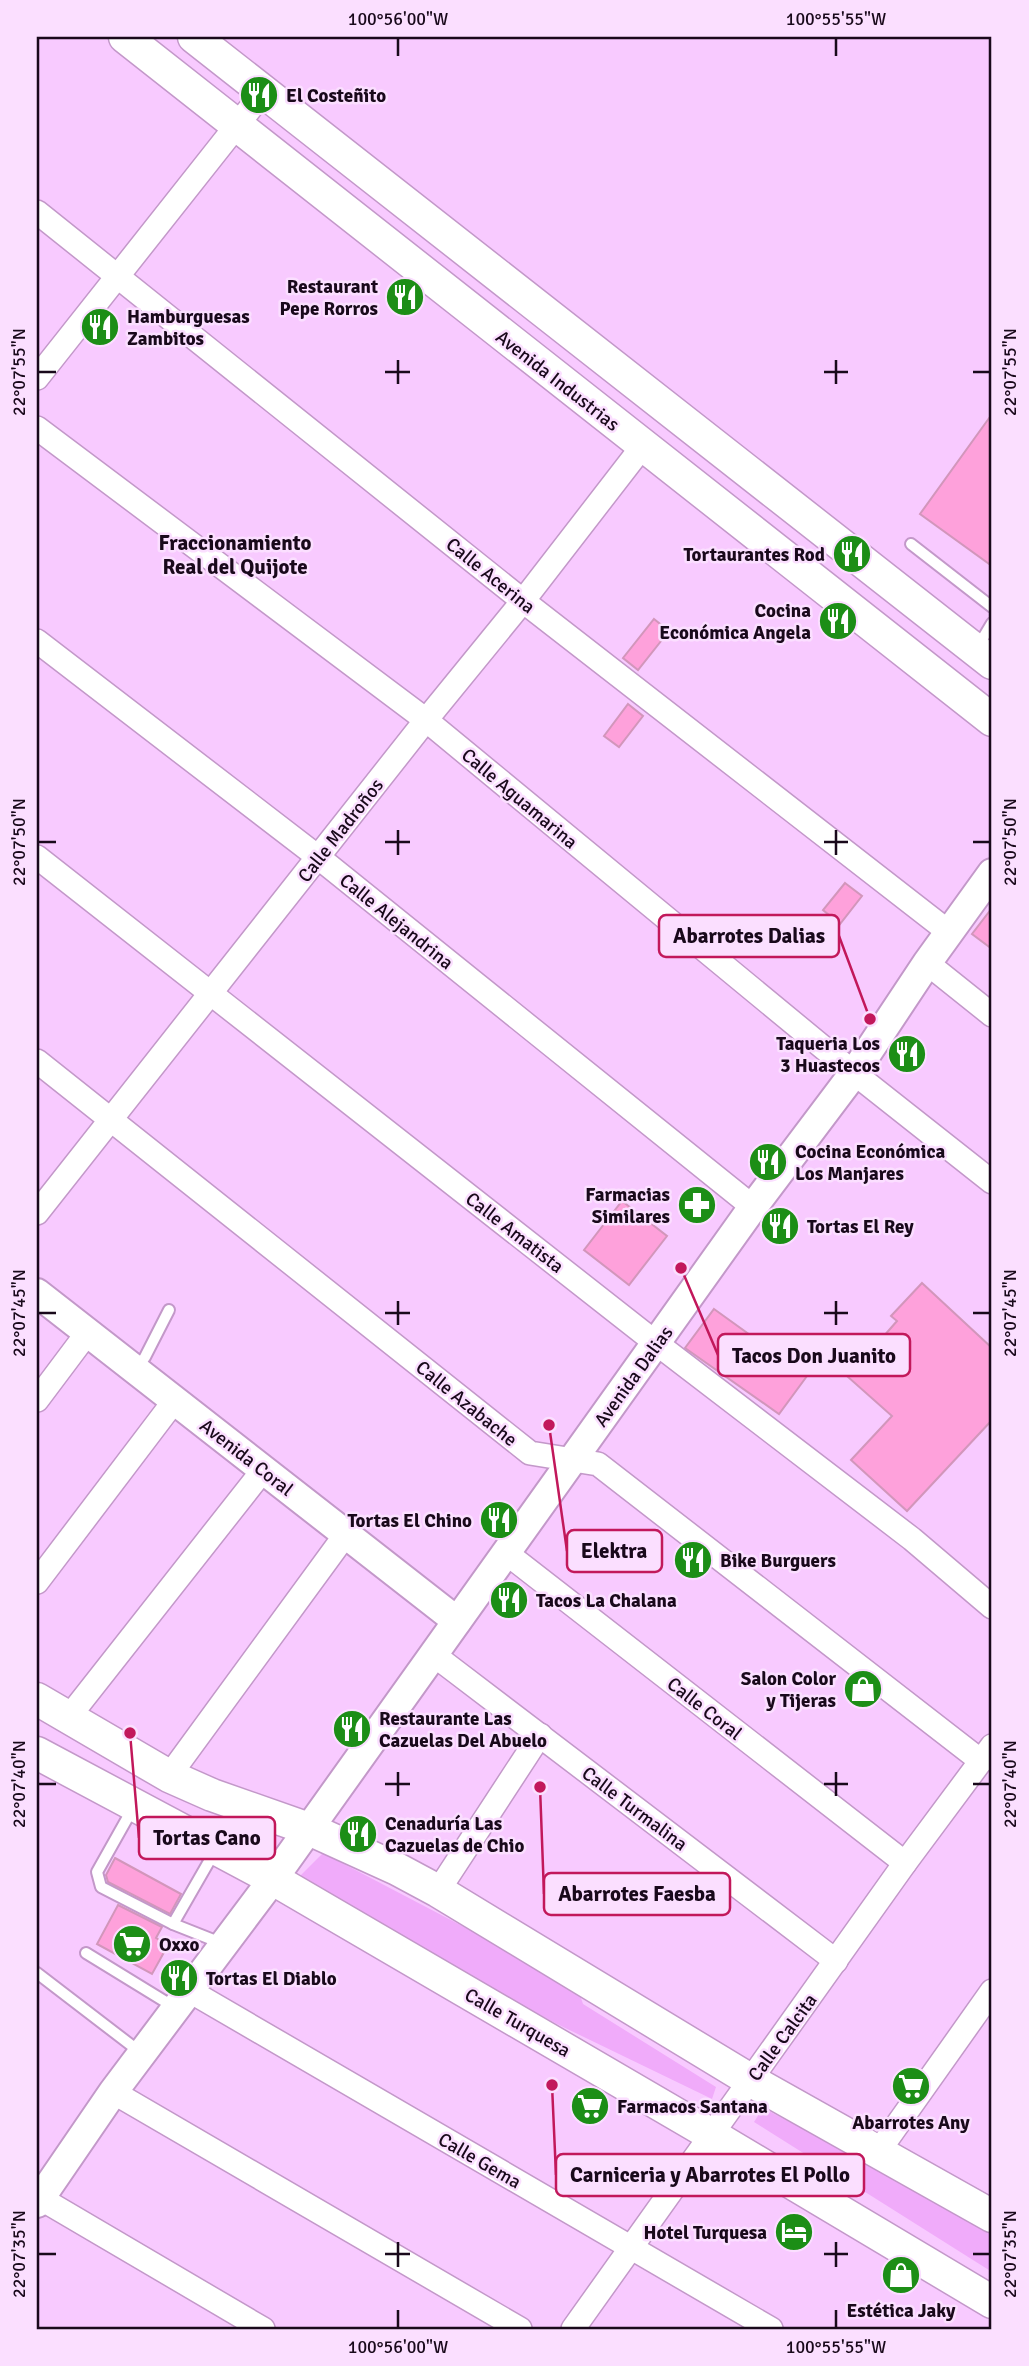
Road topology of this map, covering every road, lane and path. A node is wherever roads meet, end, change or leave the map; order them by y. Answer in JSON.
{"nodes":[{"id":1,"x":125,"y":37,"type":"edge"},
{"id":2,"x":194,"y":37,"type":"edge"},
{"id":3,"x":264,"y":91,"type":"junction"},
{"id":4,"x":237,"y":125,"type":"junction"},
{"id":5,"x":37,"y":212,"type":"edge"},
{"id":6,"x":118,"y":275,"type":"junction"},
{"id":7,"x":37,"y":378,"type":"edge"},
{"id":8,"x":37,"y":428,"type":"edge"},
{"id":9,"x":642,"y":447,"type":"junction"},
{"id":10,"x":911,"y":544,"type":"dead end"},
{"id":11,"x":523,"y":601,"type":"junction"},
{"id":12,"x":992,"y":607,"type":"edge"},
{"id":13,"x":992,"y":623,"type":"edge"},
{"id":14,"x":37,"y":641,"type":"edge"},
{"id":15,"x":984,"y":657,"type":"edge"},
{"id":16,"x":426,"y":720,"type":"junction"},
{"id":17,"x":992,"y":720,"type":"edge"},
{"id":18,"x":37,"y":857,"type":"edge"},
{"id":19,"x":318,"y":857,"type":"junction"},
{"id":20,"x":992,"y":873,"type":"edge"},
{"id":21,"x":950,"y":933,"type":"junction"},
{"id":22,"x":927,"y":963,"type":"junction"},
{"id":23,"x":211,"y":993,"type":"junction"},
{"id":24,"x":992,"y":1015,"type":"edge"},
{"id":25,"x":37,"y":1061,"type":"edge"},
{"id":26,"x":854,"y":1073,"type":"junction"},
{"id":27,"x":110,"y":1119,"type":"junction"},
{"id":28,"x":992,"y":1182,"type":"edge"},
{"id":29,"x":753,"y":1207,"type":"junction"},
{"id":30,"x":37,"y":1213,"type":"edge"},
{"id":31,"x":37,"y":1293,"type":"edge"},
{"id":32,"x":169,"y":1310,"type":"dead end"},
{"id":33,"x":88,"y":1332,"type":"junction"},
{"id":34,"x":656,"y":1343,"type":"junction"},
{"id":35,"x":136,"y":1370,"type":"junction"},
{"id":36,"x":37,"y":1400,"type":"edge"},
{"id":37,"x":175,"y":1400,"type":"junction"},
{"id":38,"x":573,"y":1460,"type":"junction"},
{"id":39,"x":264,"y":1469,"type":"junction"},
{"id":40,"x":346,"y":1534,"type":"junction"},
{"id":41,"x":505,"y":1552,"type":"junction"},
{"id":42,"x":37,"y":1582,"type":"edge"},
{"id":43,"x":992,"y":1606,"type":"edge"},
{"id":44,"x":457,"y":1621,"type":"junction"},
{"id":45,"x":434,"y":1655,"type":"junction"},
{"id":46,"x":37,"y":1699,"type":"edge"},
{"id":47,"x":68,"y":1718,"type":"junction"},
{"id":48,"x":540,"y":1735,"type":"junction"},
{"id":49,"x":37,"y":1753,"type":"edge"},
{"id":50,"x":987,"y":1754,"type":"edge"},
{"id":51,"x":169,"y":1776,"type":"junction"},
{"id":52,"x":134,"y":1805,"type":"junction"},
{"id":53,"x":309,"y":1829,"type":"junction"},
{"id":54,"x":216,"y":1849,"type":"junction"},
{"id":55,"x":905,"y":1863,"type":"junction"},
{"id":56,"x":273,"y":1879,"type":"junction"},
{"id":57,"x":438,"y":1891,"type":"junction"},
{"id":58,"x":173,"y":1924,"type":"junction"},
{"id":59,"x":225,"y":1945,"type":"junction"},
{"id":60,"x":86,"y":1954,"type":"dead end"},
{"id":61,"x":836,"y":1961,"type":"junction"},
{"id":62,"x":37,"y":1973,"type":"edge"},
{"id":63,"x":992,"y":1991,"type":"edge"},
{"id":64,"x":183,"y":2000,"type":"junction"},
{"id":65,"x":142,"y":2054,"type":"junction"},
{"id":66,"x":750,"y":2080,"type":"junction"},
{"id":67,"x":113,"y":2092,"type":"junction"},
{"id":68,"x":712,"y":2135,"type":"junction"},
{"id":69,"x":878,"y":2152,"type":"junction"},
{"id":70,"x":38,"y":2199,"type":"edge"},
{"id":71,"x":992,"y":2216,"type":"edge"},
{"id":72,"x":631,"y":2248,"type":"junction"},
{"id":73,"x":992,"y":2302,"type":"edge"},
{"id":74,"x":758,"y":2326,"type":"edge"},
{"id":75,"x":263,"y":2329,"type":"edge"},
{"id":76,"x":520,"y":2329,"type":"edge"},
{"id":77,"x":573,"y":2329,"type":"edge"}],
"edges":[{"from":1,"to":4,"type":"main road","name":"Avenida Industrias"},
{"from":2,"to":3,"type":"main road"},
{"from":3,"to":4,"type":"street"},
{"from":3,"to":15,"type":"main road"},
{"from":4,"to":6,"type":"street"},
{"from":4,"to":9,"type":"main road","name":"Avenida Industrias"},
{"from":5,"to":6,"type":"street","name":"Calle Acerina"},
{"from":6,"to":7,"type":"street"},
{"from":6,"to":11,"type":"street","name":"Calle Acerina"},
{"from":8,"to":16,"type":"street","name":"Calle Aguamarina"},
{"from":9,"to":11,"type":"street","name":"Calle Madroños"},
{"from":9,"to":17,"type":"main road","name":"Avenida Industrias"},
{"from":10,"to":12,"type":"lane"},
{"from":11,"to":16,"type":"street","name":"Calle Madroños"},
{"from":11,"to":21,"type":"street","name":"Calle Acerina"},
{"from":13,"to":15,"type":"lane"},
{"from":14,"to":19,"type":"street","name":"Calle Alejandrina"},
{"from":16,"to":19,"type":"street","name":"Calle Madroños"},
{"from":16,"to":26,"type":"street","name":"Calle Aguamarina"},
{"from":18,"to":23,"type":"street","name":"Calle Amatista"},
{"from":19,"to":23,"type":"street","name":"Calle Madroños"},
{"from":19,"to":29,"type":"street","name":"Calle Alejandrina"},
{"from":20,"to":21,"type":"street","name":"Avenida Dalias"},
{"from":21,"to":22,"type":"street","name":"Avenida Dalias"},
{"from":22,"to":24,"type":"street"},
{"from":22,"to":26,"type":"street","name":"Avenida Dalias"},
{"from":23,"to":27,"type":"street","name":"Calle Madroños"},
{"from":23,"to":34,"type":"street","name":"Calle Amatista"},
{"from":25,"to":27,"type":"street","name":"Calle Azabache"},
{"from":26,"to":28,"type":"street","name":"Calle Aguamarina"},
{"from":26,"to":29,"type":"street","name":"Avenida Dalias"},
{"from":27,"to":30,"type":"street","name":"Calle Madroños"},
{"from":27,"to":38,"type":"street","name":"Calle Azabache"},
{"from":29,"to":34,"type":"street","name":"Avenida Dalias"},
{"from":31,"to":33,"type":"street","name":"Avenida Coral"},
{"from":32,"to":35,"type":"lane"},
{"from":33,"to":35,"type":"street","name":"Avenida Coral"},
{"from":33,"to":36,"type":"street"},
{"from":34,"to":38,"type":"street","name":"Avenida Dalias"},
{"from":34,"to":43,"type":"street","name":"Calle Amatista"},
{"from":35,"to":37,"type":"street","name":"Avenida Coral"},
{"from":37,"to":39,"type":"street","name":"Avenida Coral"},
{"from":37,"to":42,"type":"street"},
{"from":38,"to":41,"type":"street","name":"Avenida Dalias"},
{"from":38,"to":50,"type":"street","name":"Calle Azabache"},
{"from":39,"to":40,"type":"street","name":"Avenida Coral"},
{"from":39,"to":47,"type":"street"},
{"from":40,"to":44,"type":"street","name":"Avenida Coral"},
{"from":40,"to":51,"type":"street"},
{"from":41,"to":44,"type":"street","name":"Avenida Dalias"},
{"from":41,"to":55,"type":"street","name":"Calle Coral"},
{"from":44,"to":45,"type":"street","name":"Avenida Dalias"},
{"from":45,"to":48,"type":"street","name":"Calle Turmalina"},
{"from":45,"to":53,"type":"street","name":"Avenida Dalias"},
{"from":46,"to":47,"type":"main road"},
{"from":47,"to":51,"type":"main road"},
{"from":48,"to":57,"type":"street"},
{"from":48,"to":61,"type":"street","name":"Calle Turmalina"},
{"from":49,"to":52,"type":"main road","name":"Calle Turquesa"},
{"from":50,"to":55,"type":"street","name":"Calle Calcita"},
{"from":51,"to":53,"type":"main road"},
{"from":52,"to":54,"type":"main road","name":"Calle Turquesa"},
{"from":52,"to":58,"type":"lane"},
{"from":53,"to":56,"type":"street","name":"Avenida Dalias"},
{"from":53,"to":57,"type":"main road"},
{"from":54,"to":56,"type":"main road","name":"Calle Turquesa"},
{"from":54,"to":58,"type":"lane"},
{"from":55,"to":61,"type":"street","name":"Calle Calcita"},
{"from":56,"to":59,"type":"street","name":"Avenida Dalias"},
{"from":56,"to":68,"type":"main road","name":"Calle Turquesa"},
{"from":57,"to":66,"type":"main road"},
{"from":58,"to":59,"type":"lane"},
{"from":59,"to":64,"type":"street","name":"Avenida Dalias"},
{"from":60,"to":64,"type":"lane"},
{"from":61,"to":66,"type":"street","name":"Calle Calcita"},
{"from":62,"to":65,"type":"lane"},
{"from":63,"to":69,"type":"street"},
{"from":64,"to":65,"type":"street","name":"Avenida Dalias"},
{"from":64,"to":72,"type":"street","name":"Calle Gema"},
{"from":65,"to":67,"type":"street","name":"Avenida Dalias"},
{"from":66,"to":68,"type":"street","name":"Calle Calcita"},
{"from":66,"to":69,"type":"main road"},
{"from":67,"to":70,"type":"street","name":"Avenida Dalias"},
{"from":67,"to":76,"type":"street"},
{"from":68,"to":72,"type":"street","name":"Calle Calcita"},
{"from":68,"to":73,"type":"main road","name":"Calle Turquesa"},
{"from":69,"to":71,"type":"main road"},
{"from":70,"to":75,"type":"street"},
{"from":72,"to":74,"type":"street","name":"Calle Gema"},
{"from":72,"to":77,"type":"street","name":"Calle Calcita"}]}
